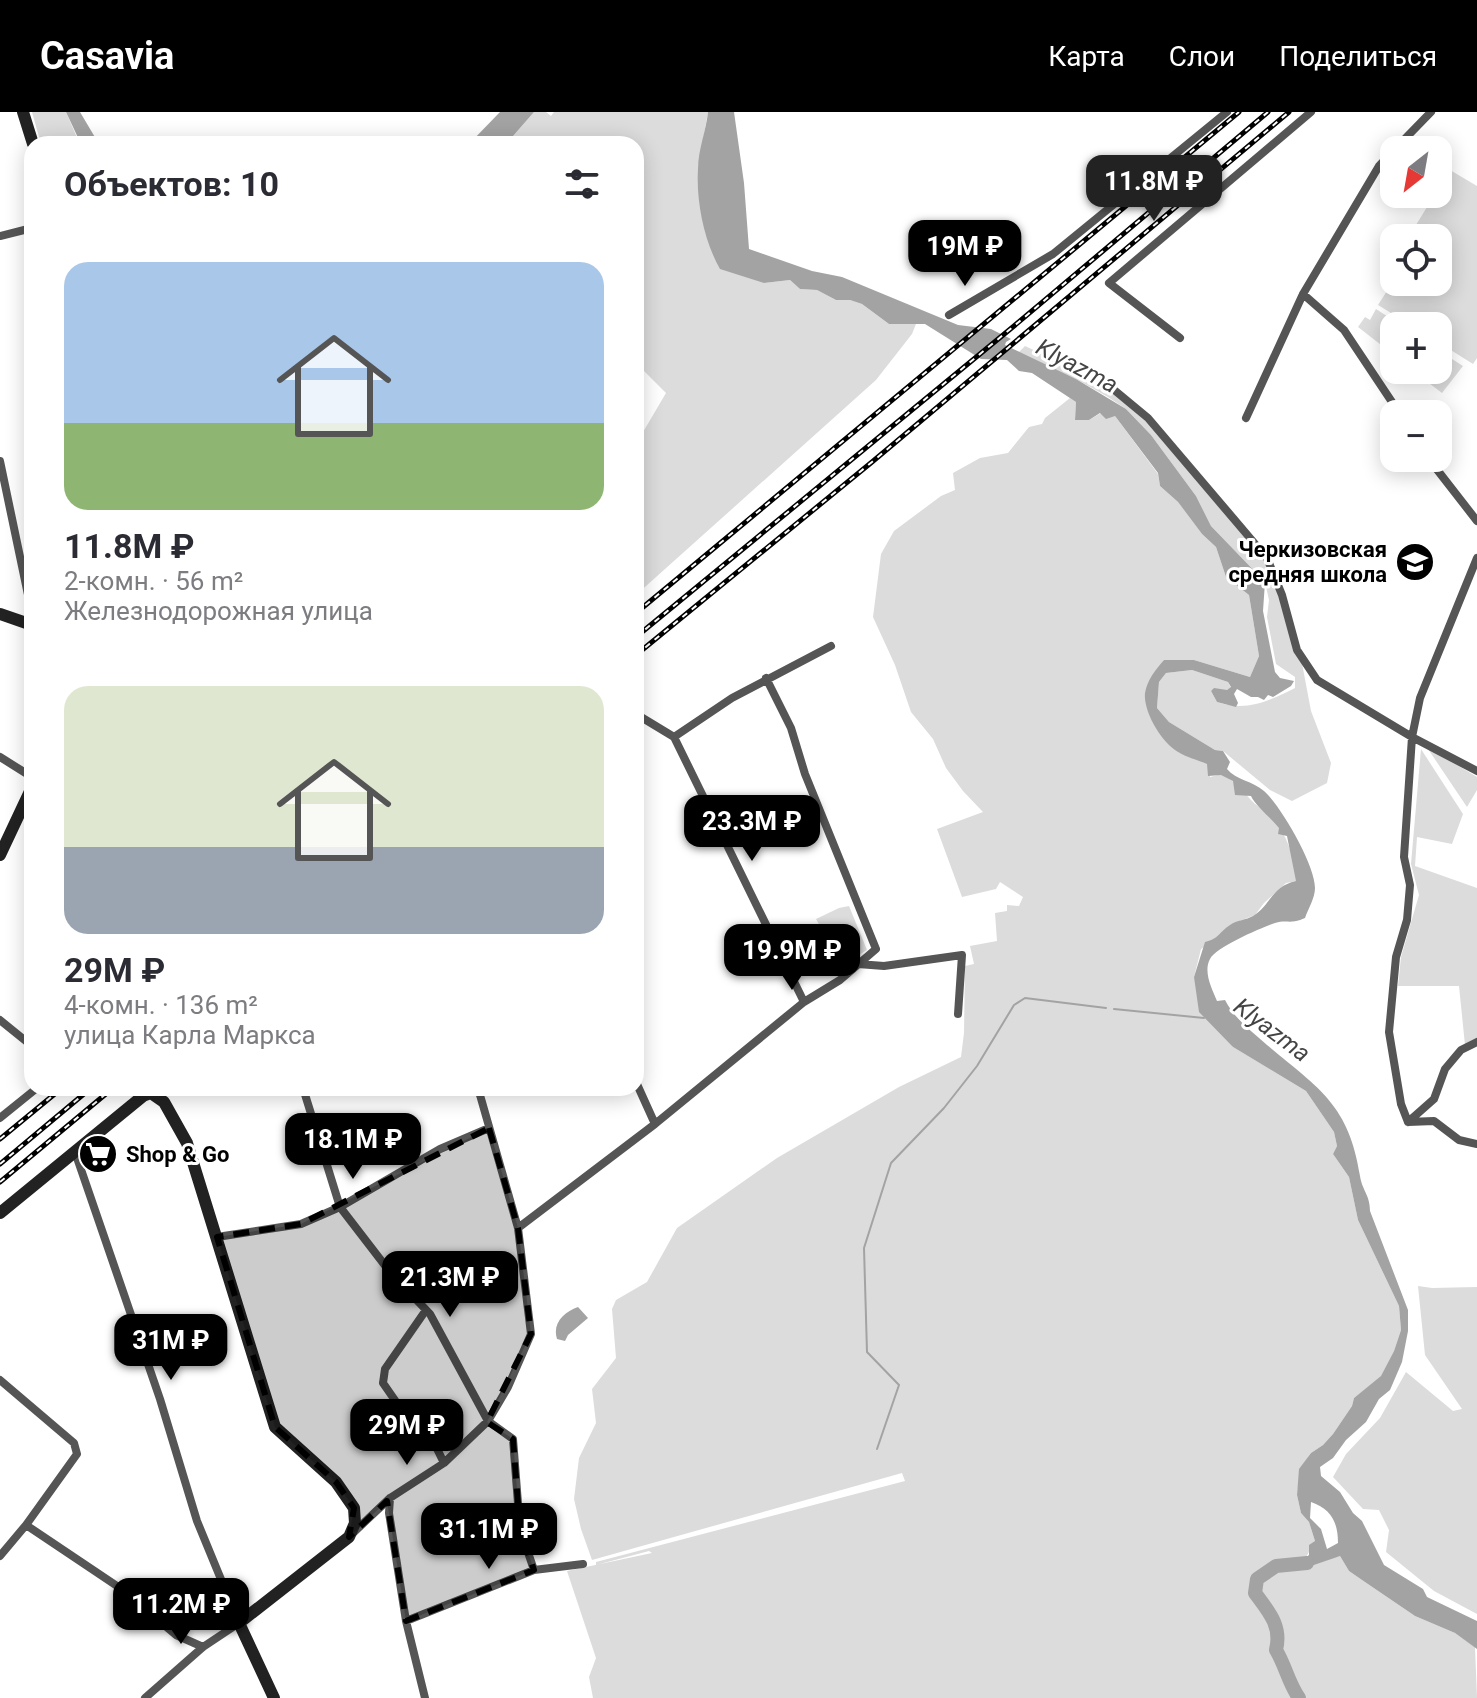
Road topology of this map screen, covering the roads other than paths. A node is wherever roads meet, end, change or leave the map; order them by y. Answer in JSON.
{"nodes":[{"id":1,"x":23,"y":112,"type":"edge"},
{"id":2,"x":1227,"y":112,"type":"edge"},
{"id":3,"x":1311,"y":112,"type":"edge"},
{"id":4,"x":1431,"y":112,"type":"edge"},
{"id":5,"x":30,"y":136,"type":"edge"},
{"id":6,"x":1408,"y":136,"type":"edge"},
{"id":7,"x":1380,"y":165,"type":"edge"},
{"id":8,"x":24,"y":230,"type":"edge"},
{"id":9,"x":0,"y":236,"type":"edge"},
{"id":10,"x":1303,"y":294,"type":"junction"},
{"id":11,"x":949,"y":315,"type":"dead end"},
{"id":12,"x":1180,"y":338,"type":"dead end"},
{"id":13,"x":1107,"y":384,"type":"dead end"},
{"id":14,"x":1391,"y":400,"type":"edge"},
{"id":15,"x":1246,"y":418,"type":"dead end"},
{"id":16,"x":0,"y":461,"type":"edge"},
{"id":17,"x":1439,"y":472,"type":"edge"},
{"id":18,"x":1477,"y":521,"type":"edge"},
{"id":19,"x":1477,"y":558,"type":"edge"},
{"id":20,"x":24,"y":576,"type":"edge"},
{"id":21,"x":0,"y":614,"type":"edge"},
{"id":22,"x":24,"y":622,"type":"edge"},
{"id":23,"x":831,"y":646,"type":"dead end"},
{"id":24,"x":766,"y":678,"type":"junction"},
{"id":25,"x":644,"y":719,"type":"edge"},
{"id":26,"x":674,"y":737,"type":"junction"},
{"id":27,"x":1412,"y":737,"type":"junction"},
{"id":28,"x":0,"y":757,"type":"edge"},
{"id":29,"x":1477,"y":771,"type":"edge"},
{"id":30,"x":24,"y":772,"type":"edge"},
{"id":31,"x":24,"y":804,"type":"edge"},
{"id":32,"x":0,"y":855,"type":"edge"},
{"id":33,"x":858,"y":964,"type":"junction"},
{"id":34,"x":804,"y":1002,"type":"junction"},
{"id":35,"x":958,"y":1014,"type":"dead end"},
{"id":36,"x":0,"y":1020,"type":"edge"},
{"id":37,"x":24,"y":1040,"type":"edge"},
{"id":38,"x":1477,"y":1042,"type":"edge"},
{"id":39,"x":27,"y":1096,"type":"edge"},
{"id":40,"x":143,"y":1096,"type":"edge"},
{"id":41,"x":159,"y":1096,"type":"edge"},
{"id":42,"x":305,"y":1096,"type":"edge"},
{"id":43,"x":479,"y":1096,"type":"edge"},
{"id":44,"x":642,"y":1096,"type":"edge"},
{"id":45,"x":0,"y":1118,"type":"edge"},
{"id":46,"x":1408,"y":1122,"type":"junction"},
{"id":47,"x":655,"y":1124,"type":"junction"},
{"id":48,"x":489,"y":1128,"type":"junction"},
{"id":49,"x":1477,"y":1144,"type":"edge"},
{"id":50,"x":75,"y":1152,"type":"junction"},
{"id":51,"x":340,"y":1207,"type":"junction"},
{"id":52,"x":0,"y":1213,"type":"edge"},
{"id":53,"x":518,"y":1228,"type":"junction"},
{"id":54,"x":217,"y":1237,"type":"junction"},
{"id":55,"x":426,"y":1310,"type":"junction"},
{"id":56,"x":0,"y":1380,"type":"edge"},
{"id":57,"x":488,"y":1421,"type":"junction"},
{"id":58,"x":444,"y":1463,"type":"junction"},
{"id":59,"x":390,"y":1498,"type":"junction"},
{"id":60,"x":26,"y":1525,"type":"junction"},
{"id":61,"x":349,"y":1537,"type":"junction"},
{"id":62,"x":0,"y":1556,"type":"edge"},
{"id":63,"x":583,"y":1564,"type":"dead end"},
{"id":64,"x":534,"y":1570,"type":"junction"},
{"id":65,"x":406,"y":1621,"type":"junction"},
{"id":66,"x":239,"y":1623,"type":"junction"},
{"id":67,"x":203,"y":1647,"type":"junction"},
{"id":68,"x":145,"y":1698,"type":"edge"},
{"id":69,"x":274,"y":1698,"type":"edge"},
{"id":70,"x":425,"y":1698,"type":"edge"}],
"edges":[{"from":1,"to":5,"type":"main road"},
{"from":2,"to":11,"type":"street"},
{"from":3,"to":12,"type":"street"},
{"from":4,"to":6,"type":"street"},
{"from":7,"to":10,"type":"street"},
{"from":8,"to":9,"type":"street"},
{"from":10,"to":14,"type":"street"},
{"from":10,"to":15,"type":"street"},
{"from":13,"to":27,"type":"street"},
{"from":16,"to":20,"type":"street"},
{"from":17,"to":18,"type":"street"},
{"from":19,"to":27,"type":"street"},
{"from":21,"to":22,"type":"main road"},
{"from":23,"to":24,"type":"street"},
{"from":24,"to":26,"type":"street"},
{"from":24,"to":33,"type":"street"},
{"from":25,"to":26,"type":"street"},
{"from":26,"to":34,"type":"street"},
{"from":27,"to":29,"type":"street"},
{"from":27,"to":46,"type":"street"},
{"from":28,"to":30,"type":"street"},
{"from":31,"to":32,"type":"main road"},
{"from":33,"to":34,"type":"street"},
{"from":33,"to":35,"type":"street"},
{"from":34,"to":47,"type":"street"},
{"from":36,"to":37,"type":"street"},
{"from":38,"to":46,"type":"street"},
{"from":39,"to":45,"type":"street"},
{"from":40,"to":50,"type":"main road"},
{"from":41,"to":54,"type":"main road"},
{"from":42,"to":51,"type":"street"},
{"from":43,"to":48,"type":"street"},
{"from":44,"to":47,"type":"street"},
{"from":46,"to":49,"type":"street"},
{"from":47,"to":53,"type":"street"},
{"from":48,"to":51,"type":"street"},
{"from":48,"to":53,"type":"street"},
{"from":50,"to":52,"type":"main road"},
{"from":50,"to":66,"type":"street"},
{"from":51,"to":54,"type":"street"},
{"from":51,"to":55,"type":"street"},
{"from":53,"to":57,"type":"street"},
{"from":54,"to":61,"type":"main road"},
{"from":55,"to":57,"type":"street"},
{"from":55,"to":58,"type":"street"},
{"from":56,"to":60,"type":"street"},
{"from":57,"to":58,"type":"street"},
{"from":57,"to":64,"type":"street"},
{"from":58,"to":59,"type":"street"},
{"from":59,"to":61,"type":"street"},
{"from":59,"to":65,"type":"street"},
{"from":60,"to":62,"type":"street"},
{"from":60,"to":67,"type":"street"},
{"from":61,"to":66,"type":"main road"},
{"from":63,"to":64,"type":"street"},
{"from":64,"to":65,"type":"street"},
{"from":65,"to":70,"type":"street"},
{"from":66,"to":67,"type":"street"},
{"from":66,"to":69,"type":"main road"},
{"from":67,"to":68,"type":"street"}]}
